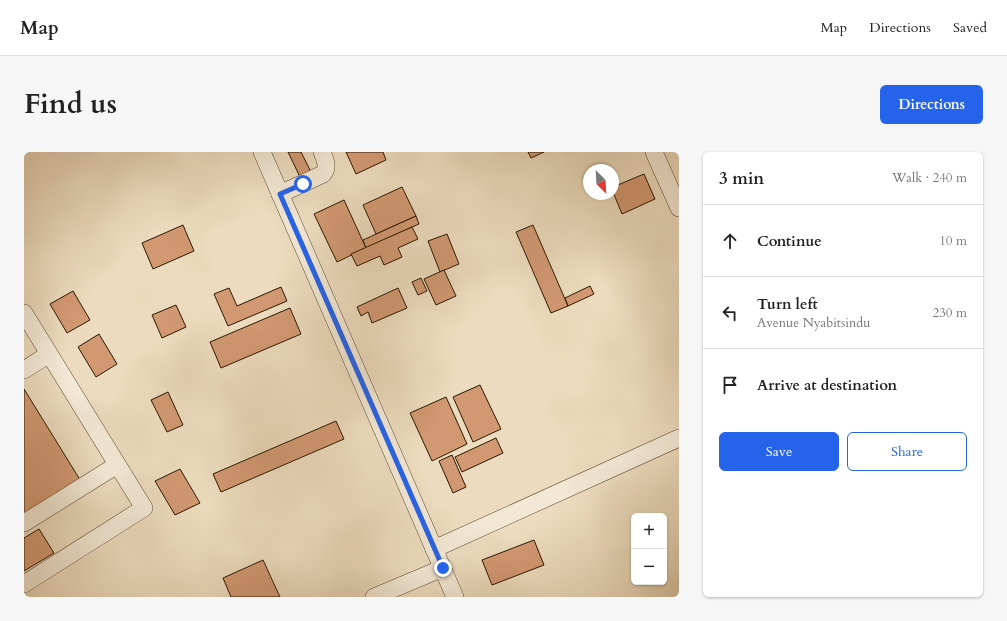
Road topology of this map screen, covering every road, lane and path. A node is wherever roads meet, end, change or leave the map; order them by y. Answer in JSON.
{"nodes":[{"id":1,"x":262,"y":152,"type":"edge"},
{"id":2,"x":322,"y":152,"type":"edge"},
{"id":3,"x":654,"y":152,"type":"edge"},
{"id":4,"x":280,"y":194,"type":"junction"},
{"id":5,"x":679,"y":208,"type":"edge"},
{"id":6,"x":24,"y":313,"type":"edge"},
{"id":7,"x":49,"y":354,"type":"junction"},
{"id":8,"x":24,"y":370,"type":"edge"},
{"id":9,"x":679,"y":438,"type":"edge"},
{"id":10,"x":117,"y":465,"type":"junction"},
{"id":11,"x":24,"y":523,"type":"edge"},
{"id":12,"x":434,"y":549,"type":"junction"},
{"id":13,"x":443,"y":568,"type":"junction"},
{"id":14,"x":24,"y":584,"type":"edge"},
{"id":15,"x":374,"y":597,"type":"edge"},
{"id":16,"x":455,"y":597,"type":"edge"}],
"edges":[{"from":1,"to":4,"type":"street"},
{"from":2,"to":4,"type":"street"},
{"from":3,"to":5,"type":"street"},
{"from":4,"to":12,"type":"street"},
{"from":6,"to":7,"type":"street"},
{"from":7,"to":8,"type":"street"},
{"from":7,"to":10,"type":"street"},
{"from":9,"to":12,"type":"street"},
{"from":10,"to":11,"type":"street"},
{"from":10,"to":14,"type":"street"},
{"from":12,"to":13,"type":"street"},
{"from":13,"to":15,"type":"street"},
{"from":13,"to":16,"type":"street"}]}
